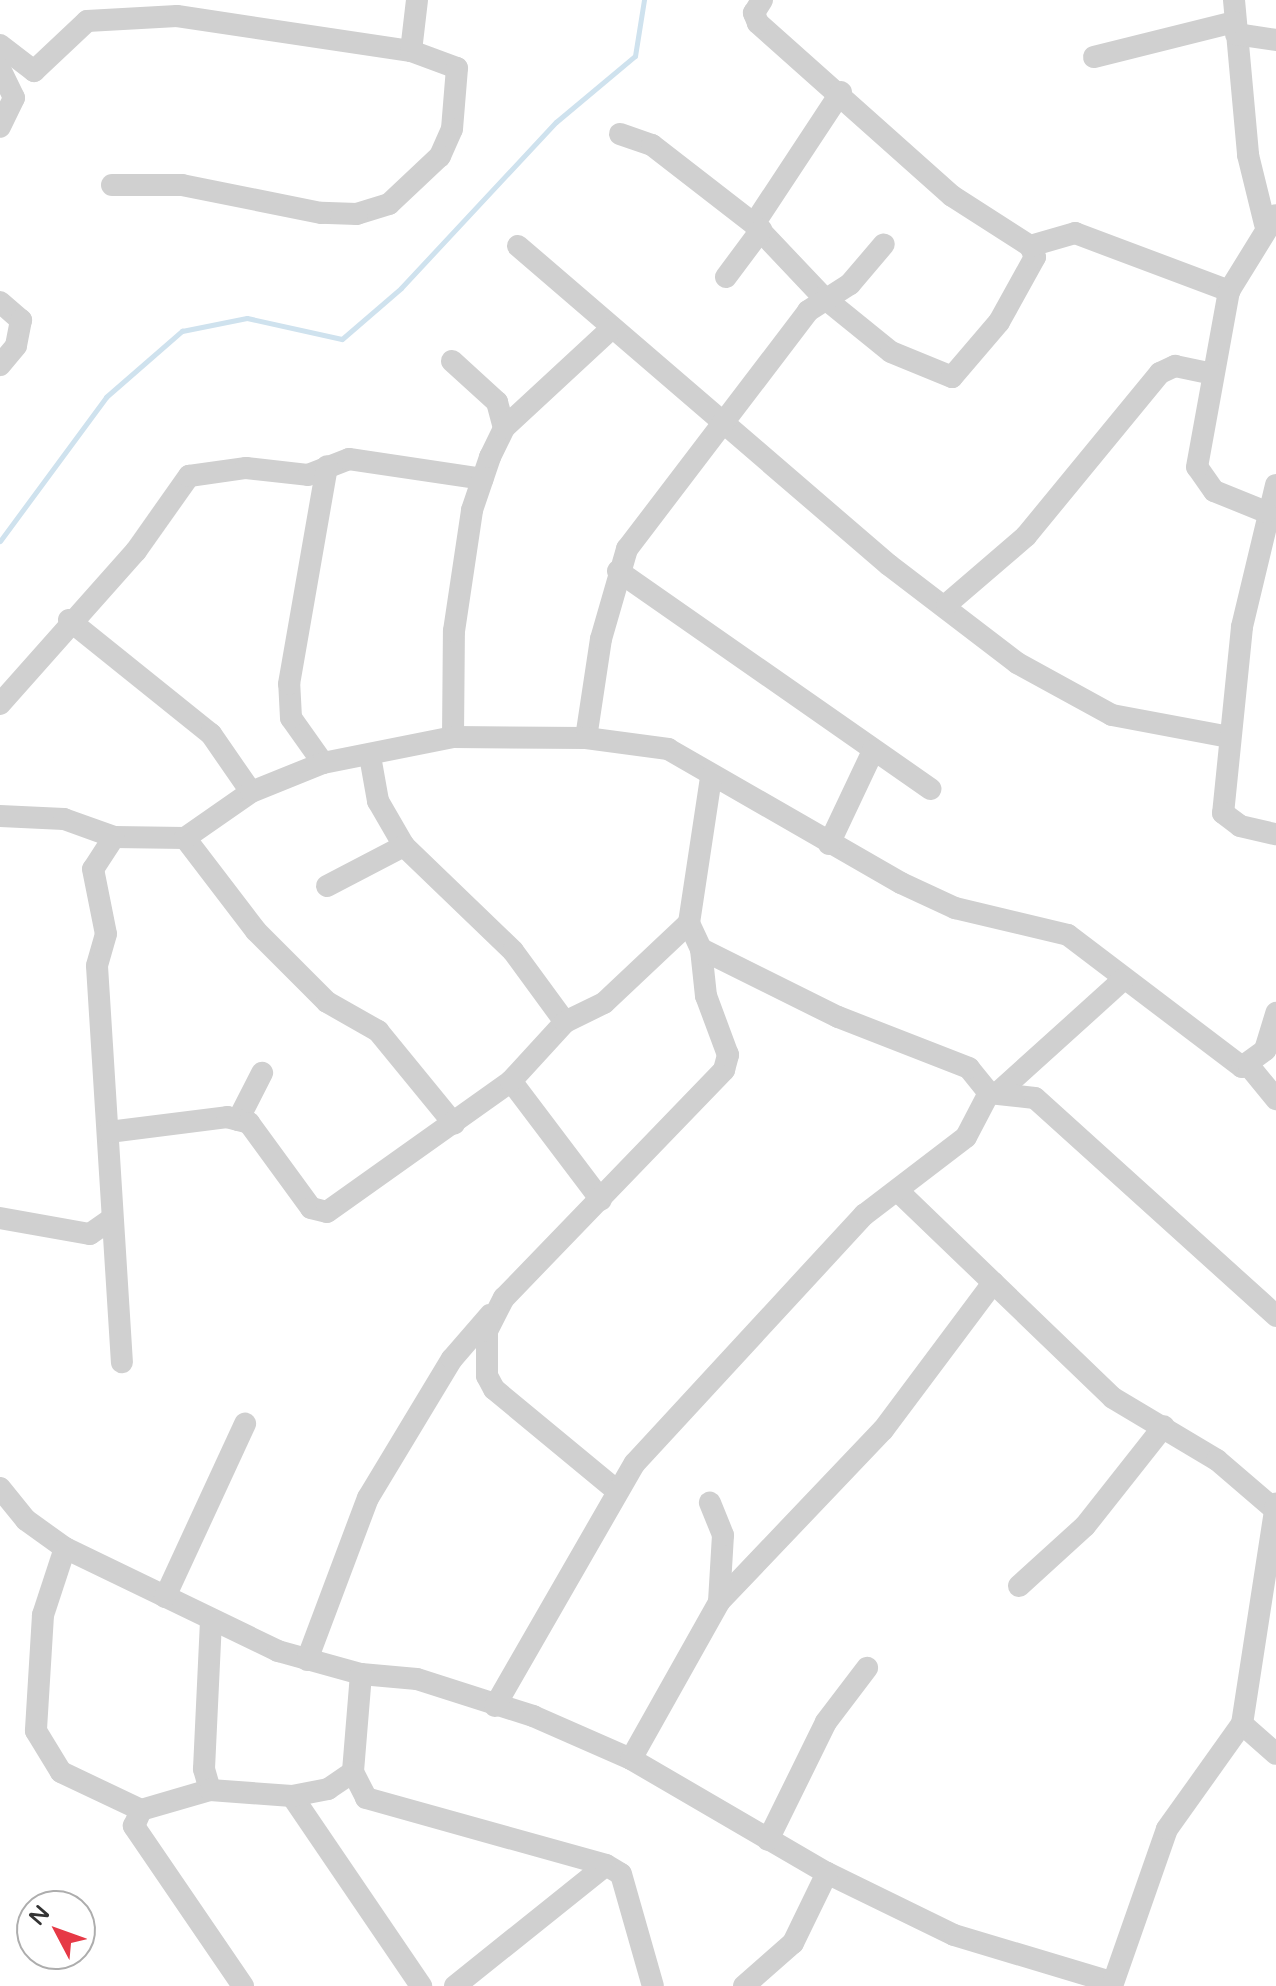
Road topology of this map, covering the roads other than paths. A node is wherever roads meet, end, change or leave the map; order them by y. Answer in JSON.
{"nodes":[{"id":1,"x":417,"y":0,"type":"edge"},
{"id":2,"x":762,"y":0,"type":"edge"},
{"id":3,"x":1235,"y":19,"type":"edge"},
{"id":4,"x":1276,"y":40,"type":"edge"},
{"id":5,"x":0,"y":45,"type":"edge"},
{"id":6,"x":411,"y":51,"type":"junction"},
{"id":7,"x":1094,"y":57,"type":"dead end"},
{"id":8,"x":0,"y":69,"type":"edge"},
{"id":9,"x":34,"y":71,"type":"junction"},
{"id":10,"x":841,"y":92,"type":"junction"},
{"id":11,"x":14,"y":98,"type":"junction"},
{"id":12,"x":0,"y":127,"type":"edge"},
{"id":13,"x":620,"y":134,"type":"dead end"},
{"id":14,"x":112,"y":185,"type":"dead end"},
{"id":15,"x":1270,"y":220,"type":"edge"},
{"id":16,"x":758,"y":227,"type":"junction"},
{"id":17,"x":884,"y":244,"type":"dead end"},
{"id":18,"x":518,"y":246,"type":"dead end"},
{"id":19,"x":1030,"y":246,"type":"junction"},
{"id":20,"x":726,"y":277,"type":"dead end"},
{"id":21,"x":1229,"y":291,"type":"junction"},
{"id":22,"x":823,"y":297,"type":"junction"},
{"id":23,"x":0,"y":302,"type":"edge"},
{"id":24,"x":611,"y":329,"type":"junction"},
{"id":25,"x":452,"y":361,"type":"dead end"},
{"id":26,"x":0,"y":365,"type":"edge"},
{"id":27,"x":1213,"y":374,"type":"junction"},
{"id":28,"x":722,"y":425,"type":"junction"},
{"id":29,"x":504,"y":428,"type":"junction"},
{"id":30,"x":327,"y":466,"type":"junction"},
{"id":31,"x":483,"y":479,"type":"junction"},
{"id":32,"x":1276,"y":485,"type":"edge"},
{"id":33,"x":1266,"y":512,"type":"junction"},
{"id":34,"x":618,"y":571,"type":"junction"},
{"id":35,"x":947,"y":604,"type":"junction"},
{"id":36,"x":69,"y":620,"type":"junction"},
{"id":37,"x":0,"y":704,"type":"edge"},
{"id":38,"x":453,"y":737,"type":"junction"},
{"id":39,"x":1230,"y":737,"type":"junction"},
{"id":40,"x":586,"y":738,"type":"junction"},
{"id":41,"x":873,"y":751,"type":"junction"},
{"id":42,"x":370,"y":756,"type":"junction"},
{"id":43,"x":323,"y":763,"type":"junction"},
{"id":44,"x":711,"y":777,"type":"junction"},
{"id":45,"x":930,"y":789,"type":"dead end"},
{"id":46,"x":251,"y":792,"type":"junction"},
{"id":47,"x":0,"y":816,"type":"edge"},
{"id":48,"x":1276,"y":834,"type":"edge"},
{"id":49,"x":114,"y":837,"type":"junction"},
{"id":50,"x":185,"y":838,"type":"junction"},
{"id":51,"x":829,"y":844,"type":"junction"},
{"id":52,"x":404,"y":846,"type":"junction"},
{"id":53,"x":327,"y":886,"type":"dead end"},
{"id":54,"x":689,"y":923,"type":"junction"},
{"id":55,"x":701,"y":949,"type":"junction"},
{"id":56,"x":1124,"y":979,"type":"junction"},
{"id":57,"x":1276,"y":1013,"type":"edge"},
{"id":58,"x":565,"y":1022,"type":"junction"},
{"id":59,"x":1249,"y":1066,"type":"junction"},
{"id":60,"x":262,"y":1073,"type":"dead end"},
{"id":61,"x":511,"y":1081,"type":"junction"},
{"id":62,"x":995,"y":1091,"type":"junction"},
{"id":63,"x":1276,"y":1099,"type":"edge"},
{"id":64,"x":238,"y":1120,"type":"junction"},
{"id":65,"x":454,"y":1124,"type":"junction"},
{"id":66,"x":109,"y":1132,"type":"junction"},
{"id":67,"x":901,"y":1194,"type":"junction"},
{"id":68,"x":601,"y":1200,"type":"junction"},
{"id":69,"x":0,"y":1218,"type":"edge"},
{"id":70,"x":110,"y":1220,"type":"junction"},
{"id":71,"x":993,"y":1283,"type":"junction"},
{"id":72,"x":493,"y":1311,"type":"junction"},
{"id":73,"x":1276,"y":1316,"type":"edge"},
{"id":74,"x":122,"y":1362,"type":"dead end"},
{"id":75,"x":245,"y":1424,"type":"dead end"},
{"id":76,"x":1164,"y":1426,"type":"junction"},
{"id":77,"x":0,"y":1488,"type":"edge"},
{"id":78,"x":616,"y":1490,"type":"junction"},
{"id":79,"x":710,"y":1502,"type":"dead end"},
{"id":80,"x":1275,"y":1506,"type":"edge"},
{"id":81,"x":65,"y":1548,"type":"junction"},
{"id":82,"x":1272,"y":1550,"type":"edge"},
{"id":83,"x":1019,"y":1586,"type":"dead end"},
{"id":84,"x":165,"y":1597,"type":"junction"},
{"id":85,"x":719,"y":1602,"type":"junction"},
{"id":86,"x":211,"y":1619,"type":"junction"},
{"id":87,"x":307,"y":1660,"type":"junction"},
{"id":88,"x":867,"y":1668,"type":"dead end"},
{"id":89,"x":361,"y":1674,"type":"junction"},
{"id":90,"x":495,"y":1706,"type":"junction"},
{"id":91,"x":1242,"y":1724,"type":"junction"},
{"id":92,"x":1276,"y":1754,"type":"edge"},
{"id":93,"x":631,"y":1759,"type":"junction"},
{"id":94,"x":356,"y":1783,"type":"junction"},
{"id":95,"x":210,"y":1790,"type":"junction"},
{"id":96,"x":292,"y":1796,"type":"junction"},
{"id":97,"x":141,"y":1810,"type":"junction"},
{"id":98,"x":768,"y":1840,"type":"junction"},
{"id":99,"x":606,"y":1865,"type":"junction"},
{"id":100,"x":827,"y":1873,"type":"junction"},
{"id":101,"x":1111,"y":1984,"type":"edge"},
{"id":102,"x":243,"y":1986,"type":"edge"},
{"id":103,"x":421,"y":1986,"type":"edge"},
{"id":104,"x":455,"y":1986,"type":"edge"},
{"id":105,"x":653,"y":1986,"type":"edge"},
{"id":106,"x":744,"y":1986,"type":"edge"}],
"edges":[{"from":1,"to":6,"type":"street"},
{"from":2,"to":10,"type":"street"},
{"from":3,"to":4,"type":"street"},
{"from":3,"to":7,"type":"street"},
{"from":3,"to":15,"type":"street"},
{"from":5,"to":9,"type":"street"},
{"from":6,"to":9,"type":"street"},
{"from":6,"to":14,"type":"street"},
{"from":8,"to":11,"type":"street"},
{"from":9,"to":11,"type":"street"},
{"from":10,"to":16,"type":"street"},
{"from":10,"to":19,"type":"street"},
{"from":11,"to":12,"type":"street"},
{"from":13,"to":16,"type":"street"},
{"from":15,"to":21,"type":"street"},
{"from":16,"to":20,"type":"street"},
{"from":16,"to":22,"type":"street"},
{"from":17,"to":22,"type":"street"},
{"from":18,"to":24,"type":"street"},
{"from":19,"to":21,"type":"street"},
{"from":19,"to":22,"type":"street"},
{"from":21,"to":27,"type":"street"},
{"from":22,"to":28,"type":"street"},
{"from":23,"to":26,"type":"street"},
{"from":24,"to":28,"type":"street"},
{"from":24,"to":29,"type":"street"},
{"from":25,"to":29,"type":"street"},
{"from":27,"to":33,"type":"street"},
{"from":27,"to":35,"type":"street"},
{"from":28,"to":34,"type":"street"},
{"from":28,"to":35,"type":"street"},
{"from":29,"to":31,"type":"street"},
{"from":30,"to":31,"type":"street"},
{"from":30,"to":36,"type":"street"},
{"from":30,"to":43,"type":"street"},
{"from":31,"to":38,"type":"street"},
{"from":32,"to":33,"type":"street"},
{"from":33,"to":39,"type":"street"},
{"from":34,"to":40,"type":"street"},
{"from":34,"to":41,"type":"street"},
{"from":35,"to":39,"type":"street"},
{"from":36,"to":37,"type":"street"},
{"from":36,"to":46,"type":"street"},
{"from":38,"to":40,"type":"street"},
{"from":38,"to":42,"type":"street"},
{"from":39,"to":48,"type":"street"},
{"from":40,"to":44,"type":"street"},
{"from":41,"to":45,"type":"street"},
{"from":41,"to":51,"type":"street"},
{"from":42,"to":43,"type":"street"},
{"from":42,"to":52,"type":"street"},
{"from":43,"to":46,"type":"street"},
{"from":44,"to":51,"type":"street"},
{"from":44,"to":54,"type":"street"},
{"from":46,"to":50,"type":"street"},
{"from":47,"to":49,"type":"street"},
{"from":49,"to":50,"type":"street"},
{"from":49,"to":66,"type":"street"},
{"from":50,"to":65,"type":"street"},
{"from":51,"to":56,"type":"street"},
{"from":52,"to":53,"type":"street"},
{"from":52,"to":58,"type":"street"},
{"from":54,"to":55,"type":"street"},
{"from":54,"to":58,"type":"street"},
{"from":55,"to":62,"type":"street"},
{"from":55,"to":68,"type":"street"},
{"from":56,"to":59,"type":"street"},
{"from":56,"to":62,"type":"street"},
{"from":57,"to":59,"type":"street"},
{"from":58,"to":61,"type":"street"},
{"from":59,"to":63,"type":"street"},
{"from":60,"to":64,"type":"street"},
{"from":61,"to":65,"type":"street"},
{"from":61,"to":68,"type":"street"},
{"from":62,"to":67,"type":"street"},
{"from":62,"to":73,"type":"street"},
{"from":64,"to":65,"type":"street"},
{"from":64,"to":66,"type":"street"},
{"from":66,"to":70,"type":"street"},
{"from":67,"to":71,"type":"street"},
{"from":67,"to":78,"type":"street"},
{"from":68,"to":72,"type":"street"},
{"from":69,"to":70,"type":"street"},
{"from":70,"to":74,"type":"street"},
{"from":71,"to":76,"type":"street"},
{"from":71,"to":85,"type":"street"},
{"from":72,"to":78,"type":"street"},
{"from":72,"to":87,"type":"street"},
{"from":75,"to":84,"type":"street"},
{"from":76,"to":80,"type":"street"},
{"from":76,"to":83,"type":"street"},
{"from":77,"to":81,"type":"street"},
{"from":78,"to":90,"type":"street"},
{"from":79,"to":85,"type":"street"},
{"from":80,"to":82,"type":"street"},
{"from":81,"to":84,"type":"street"},
{"from":81,"to":97,"type":"street"},
{"from":82,"to":91,"type":"street"},
{"from":84,"to":86,"type":"street"},
{"from":85,"to":93,"type":"street"},
{"from":86,"to":87,"type":"street"},
{"from":86,"to":95,"type":"street"},
{"from":87,"to":89,"type":"street"},
{"from":88,"to":98,"type":"street"},
{"from":89,"to":90,"type":"street"},
{"from":89,"to":94,"type":"street"},
{"from":90,"to":93,"type":"street"},
{"from":91,"to":92,"type":"street"},
{"from":91,"to":101,"type":"street"},
{"from":93,"to":98,"type":"street"},
{"from":94,"to":96,"type":"street"},
{"from":94,"to":99,"type":"street"},
{"from":95,"to":96,"type":"street"},
{"from":95,"to":97,"type":"street"},
{"from":96,"to":103,"type":"street"},
{"from":97,"to":102,"type":"street"},
{"from":98,"to":100,"type":"street"},
{"from":99,"to":104,"type":"street"},
{"from":99,"to":105,"type":"street"},
{"from":100,"to":101,"type":"street"},
{"from":100,"to":106,"type":"street"}]}
